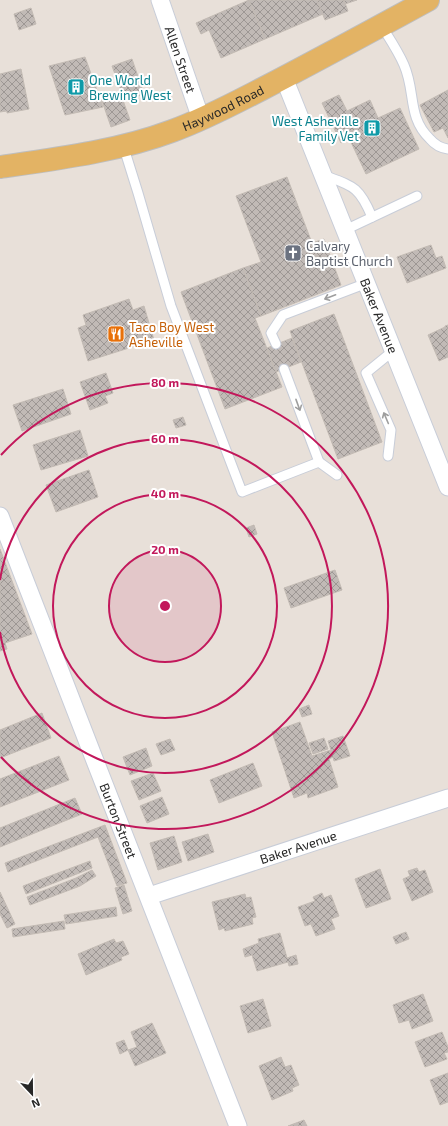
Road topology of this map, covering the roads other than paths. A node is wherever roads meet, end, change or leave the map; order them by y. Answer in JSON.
{"nodes":[{"id":1,"x":160,"y":0,"type":"edge"},
{"id":2,"x":428,"y":0,"type":"edge"},
{"id":3,"x":382,"y":25,"type":"junction"},
{"id":4,"x":284,"y":78,"type":"junction"},
{"id":5,"x":202,"y":119,"type":"junction"},
{"id":6,"x":123,"y":145,"type":"junction"},
{"id":7,"x":448,"y":149,"type":"edge"},
{"id":8,"x":0,"y":167,"type":"edge"},
{"id":9,"x":323,"y":175,"type":"junction"},
{"id":10,"x":417,"y":196,"type":"dead end"},
{"id":11,"x":372,"y":217,"type":"junction"},
{"id":12,"x":345,"y":230,"type":"junction"},
{"id":13,"x":367,"y":283,"type":"junction"},
{"id":14,"x":276,"y":344,"type":"dead end"},
{"id":15,"x":393,"y":350,"type":"junction"},
{"id":16,"x":284,"y":369,"type":"dead end"},
{"id":17,"x":388,"y":456,"type":"dead end"},
{"id":18,"x":319,"y":462,"type":"junction"},
{"id":19,"x":337,"y":475,"type":"dead end"},
{"id":20,"x":448,"y":487,"type":"edge"},
{"id":21,"x":0,"y":516,"type":"edge"},
{"id":22,"x":448,"y":798,"type":"edge"},
{"id":23,"x":149,"y":896,"type":"junction"},
{"id":24,"x":238,"y":1126,"type":"edge"}],
"edges":[{"from":1,"to":5,"type":"street","name":"Allen Street"},
{"from":2,"to":3,"type":"main road","name":"Haywood Road"},
{"from":3,"to":4,"type":"main road","name":"Haywood Road"},
{"from":3,"to":7,"type":"lane"},
{"from":4,"to":5,"type":"main road","name":"Haywood Road"},
{"from":4,"to":9,"type":"street","name":"Baker Avenue"},
{"from":5,"to":6,"type":"main road","name":"Haywood Road"},
{"from":6,"to":8,"type":"main road","name":"Haywood Road"},
{"from":6,"to":18,"type":"lane"},
{"from":9,"to":11,"type":"lane"},
{"from":9,"to":12,"type":"street","name":"Baker Avenue"},
{"from":10,"to":11,"type":"lane"},
{"from":11,"to":12,"type":"lane"},
{"from":12,"to":13,"type":"street","name":"Baker Avenue"},
{"from":13,"to":14,"type":"lane","one_way":true},
{"from":13,"to":15,"type":"street","name":"Baker Avenue"},
{"from":17,"to":15,"type":"lane","one_way":true},
{"from":15,"to":20,"type":"street","name":"Baker Avenue"},
{"from":16,"to":18,"type":"lane","one_way":true},
{"from":18,"to":19,"type":"lane"},
{"from":21,"to":23,"type":"street","name":"Burton Street"},
{"from":22,"to":23,"type":"street","name":"Baker Avenue"},
{"from":23,"to":24,"type":"street","name":"Burton Street"}]}
